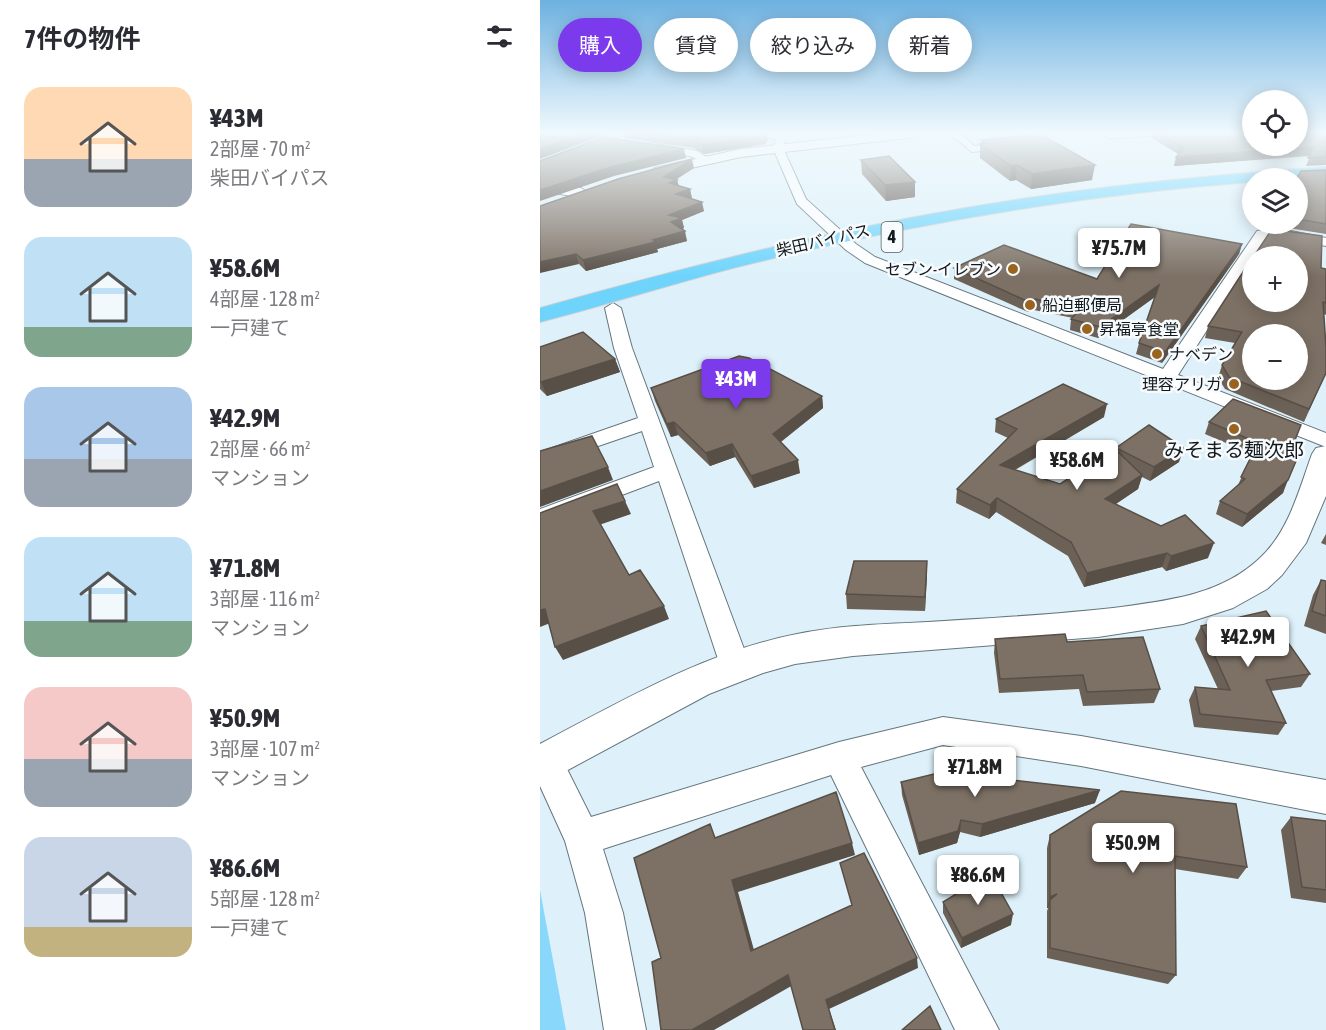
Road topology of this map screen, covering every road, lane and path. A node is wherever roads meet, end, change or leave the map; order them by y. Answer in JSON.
{"nodes":[{"id":1,"x":792,"y":181,"type":"edge"},
{"id":2,"x":1219,"y":181,"type":"edge"},
{"id":3,"x":540,"y":186,"type":"edge"},
{"id":4,"x":1242,"y":187,"type":"edge"},
{"id":5,"x":550,"y":205,"type":"edge"},
{"id":6,"x":845,"y":241,"type":"junction"},
{"id":7,"x":1326,"y":242,"type":"edge"},
{"id":8,"x":613,"y":308,"type":"junction"},
{"id":9,"x":540,"y":315,"type":"edge"},
{"id":10,"x":540,"y":329,"type":"edge"},
{"id":11,"x":1167,"y":378,"type":"junction"},
{"id":12,"x":650,"y":422,"type":"junction"},
{"id":13,"x":1326,"y":441,"type":"edge"},
{"id":14,"x":1326,"y":454,"type":"edge"},
{"id":15,"x":540,"y":459,"type":"edge"},
{"id":16,"x":667,"y":470,"type":"junction"},
{"id":17,"x":540,"y":518,"type":"edge"},
{"id":18,"x":735,"y":665,"type":"junction"},
{"id":19,"x":839,"y":757,"type":"junction"},
{"id":20,"x":543,"y":764,"type":"edge"},
{"id":21,"x":1326,"y":797,"type":"edge"},
{"id":22,"x":582,"y":838,"type":"junction"},
{"id":23,"x":625,"y":1030,"type":"edge"},
{"id":24,"x":978,"y":1030,"type":"edge"}],
"edges":[{"from":1,"to":6,"type":"street"},
{"from":2,"to":6,"type":"highway","name":"柴田バイパス","number":"4"},
{"from":3,"to":5,"type":"street"},
{"from":4,"to":6,"type":"highway","name":"柴田バイパス","number":"4"},
{"from":6,"to":8,"type":"highway","name":"柴田バイパス","number":"4"},
{"from":6,"to":9,"type":"highway","name":"柴田バイパス","number":"4"},
{"from":6,"to":11,"type":"street"},
{"from":7,"to":11,"type":"street"},
{"from":8,"to":10,"type":"highway","name":"柴田バイパス","number":"4"},
{"from":8,"to":12,"type":"street"},
{"from":11,"to":13,"type":"street"},
{"from":12,"to":15,"type":"street"},
{"from":12,"to":16,"type":"street"},
{"from":14,"to":18,"type":"street"},
{"from":16,"to":17,"type":"street"},
{"from":16,"to":18,"type":"street"},
{"from":18,"to":20,"type":"street"},
{"from":19,"to":21,"type":"street"},
{"from":19,"to":22,"type":"street"},
{"from":19,"to":24,"type":"street"},
{"from":20,"to":22,"type":"street"},
{"from":22,"to":23,"type":"street"}]}
